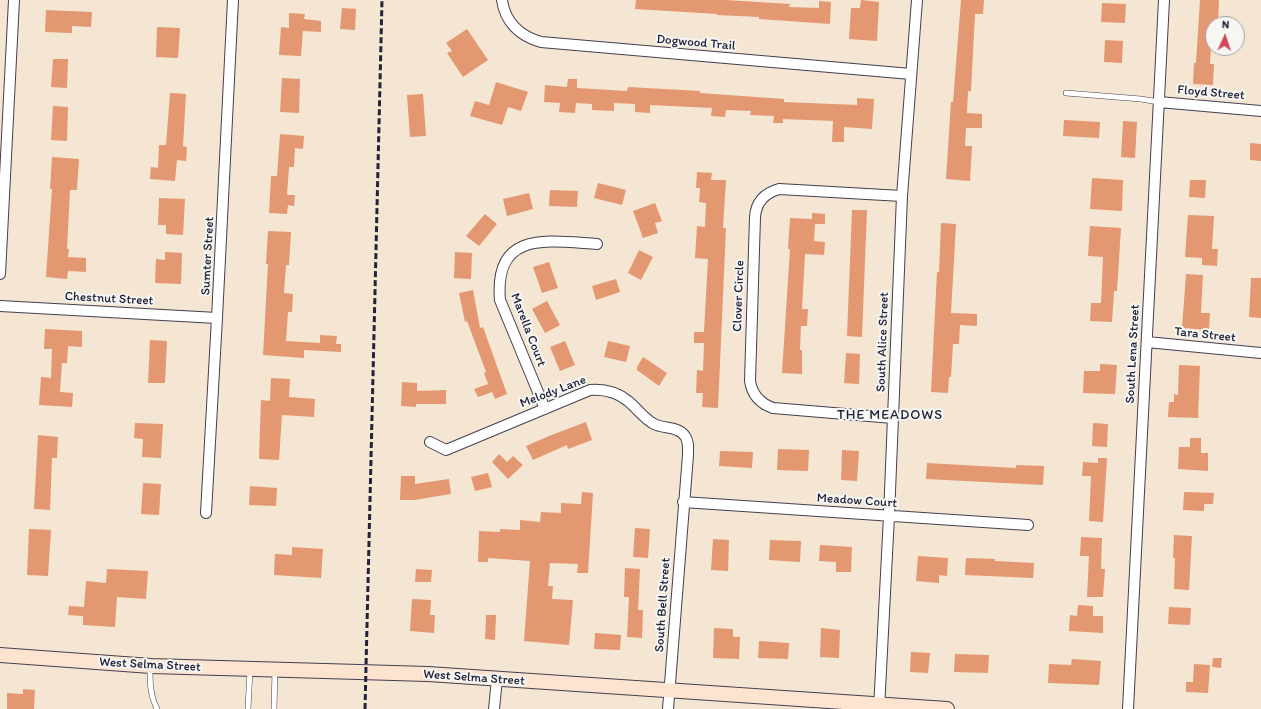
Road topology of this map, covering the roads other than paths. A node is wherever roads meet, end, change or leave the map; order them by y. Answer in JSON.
{"nodes":[{"id":1,"x":14,"y":0,"type":"edge"},
{"id":2,"x":233,"y":0,"type":"edge"},
{"id":3,"x":502,"y":0,"type":"edge"},
{"id":4,"x":917,"y":0,"type":"edge"},
{"id":5,"x":1164,"y":0,"type":"edge"},
{"id":6,"x":911,"y":74,"type":"junction"},
{"id":7,"x":1066,"y":93,"type":"dead end"},
{"id":8,"x":1159,"y":102,"type":"junction"},
{"id":9,"x":1261,"y":111,"type":"edge"},
{"id":10,"x":902,"y":196,"type":"junction"},
{"id":11,"x":597,"y":244,"type":"dead end"},
{"id":12,"x":0,"y":274,"type":"edge"},
{"id":13,"x":0,"y":306,"type":"edge"},
{"id":14,"x":218,"y":318,"type":"junction"},
{"id":15,"x":1147,"y":342,"type":"junction"},
{"id":16,"x":1261,"y":354,"type":"edge"},
{"id":17,"x":545,"y":409,"type":"junction"},
{"id":18,"x":893,"y":418,"type":"junction"},
{"id":19,"x":430,"y":442,"type":"dead end"},
{"id":20,"x":683,"y":502,"type":"junction"},
{"id":21,"x":206,"y":513,"type":"dead end"},
{"id":22,"x":889,"y":516,"type":"junction"},
{"id":23,"x":1028,"y":525,"type":"dead end"},
{"id":24,"x":0,"y":656,"type":"edge"},
{"id":25,"x":150,"y":666,"type":"junction"},
{"id":26,"x":250,"y":669,"type":"junction"},
{"id":27,"x":275,"y":670,"type":"junction"},
{"id":28,"x":497,"y":679,"type":"junction"},
{"id":29,"x":669,"y":690,"type":"junction"},
{"id":30,"x":879,"y":706,"type":"edge"},
{"id":31,"x":157,"y":709,"type":"edge"},
{"id":32,"x":248,"y":709,"type":"edge"},
{"id":33,"x":274,"y":709,"type":"edge"},
{"id":34,"x":494,"y":709,"type":"edge"},
{"id":35,"x":668,"y":709,"type":"edge"},
{"id":36,"x":947,"y":709,"type":"edge"},
{"id":37,"x":1128,"y":709,"type":"edge"}],
"edges":[{"from":1,"to":12,"type":"street"},
{"from":2,"to":14,"type":"street","name":"Sumter Street"},
{"from":3,"to":6,"type":"street","name":"Dogwood Trail"},
{"from":4,"to":6,"type":"street","name":"South Alice Street"},
{"from":5,"to":8,"type":"street","name":"South Lena Street"},
{"from":6,"to":10,"type":"street","name":"South Alice Street"},
{"from":7,"to":8,"type":"lane"},
{"from":8,"to":9,"type":"street","name":"Floyd Street"},
{"from":8,"to":15,"type":"street","name":"South Lena Street"},
{"from":10,"to":18,"type":"street","name":"South Alice Street"},
{"from":10,"to":18,"type":"street","name":"Clover Circle"},
{"from":11,"to":17,"type":"street","name":"Marella Court"},
{"from":13,"to":14,"type":"street","name":"Chestnut Street"},
{"from":14,"to":21,"type":"street","name":"Sumter Street"},
{"from":15,"to":16,"type":"street","name":"Tara Street"},
{"from":15,"to":37,"type":"street","name":"South Lena Street"},
{"from":17,"to":19,"type":"street","name":"Melody Lane"},
{"from":17,"to":20,"type":"street","name":"Melody Lane"},
{"from":18,"to":22,"type":"street","name":"South Alice Street"},
{"from":20,"to":22,"type":"street","name":"Meadow Court"},
{"from":20,"to":29,"type":"street","name":"South Bell Street"},
{"from":22,"to":23,"type":"street","name":"Meadow Court"},
{"from":22,"to":30,"type":"street","name":"South Alice Street"},
{"from":24,"to":25,"type":"street","name":"West Selma Street"},
{"from":25,"to":26,"type":"street","name":"West Selma Street"},
{"from":25,"to":31,"type":"lane"},
{"from":26,"to":27,"type":"street","name":"West Selma Street"},
{"from":26,"to":32,"type":"lane"},
{"from":27,"to":28,"type":"street","name":"West Selma Street"},
{"from":27,"to":33,"type":"lane"},
{"from":28,"to":29,"type":"street","name":"West Selma Street"},
{"from":28,"to":34,"type":"street"},
{"from":29,"to":30,"type":"street","name":"West Selma Street"},
{"from":29,"to":35,"type":"street","name":"South Bell Street"},
{"from":30,"to":36,"type":"street","name":"West Selma Street"}]}
